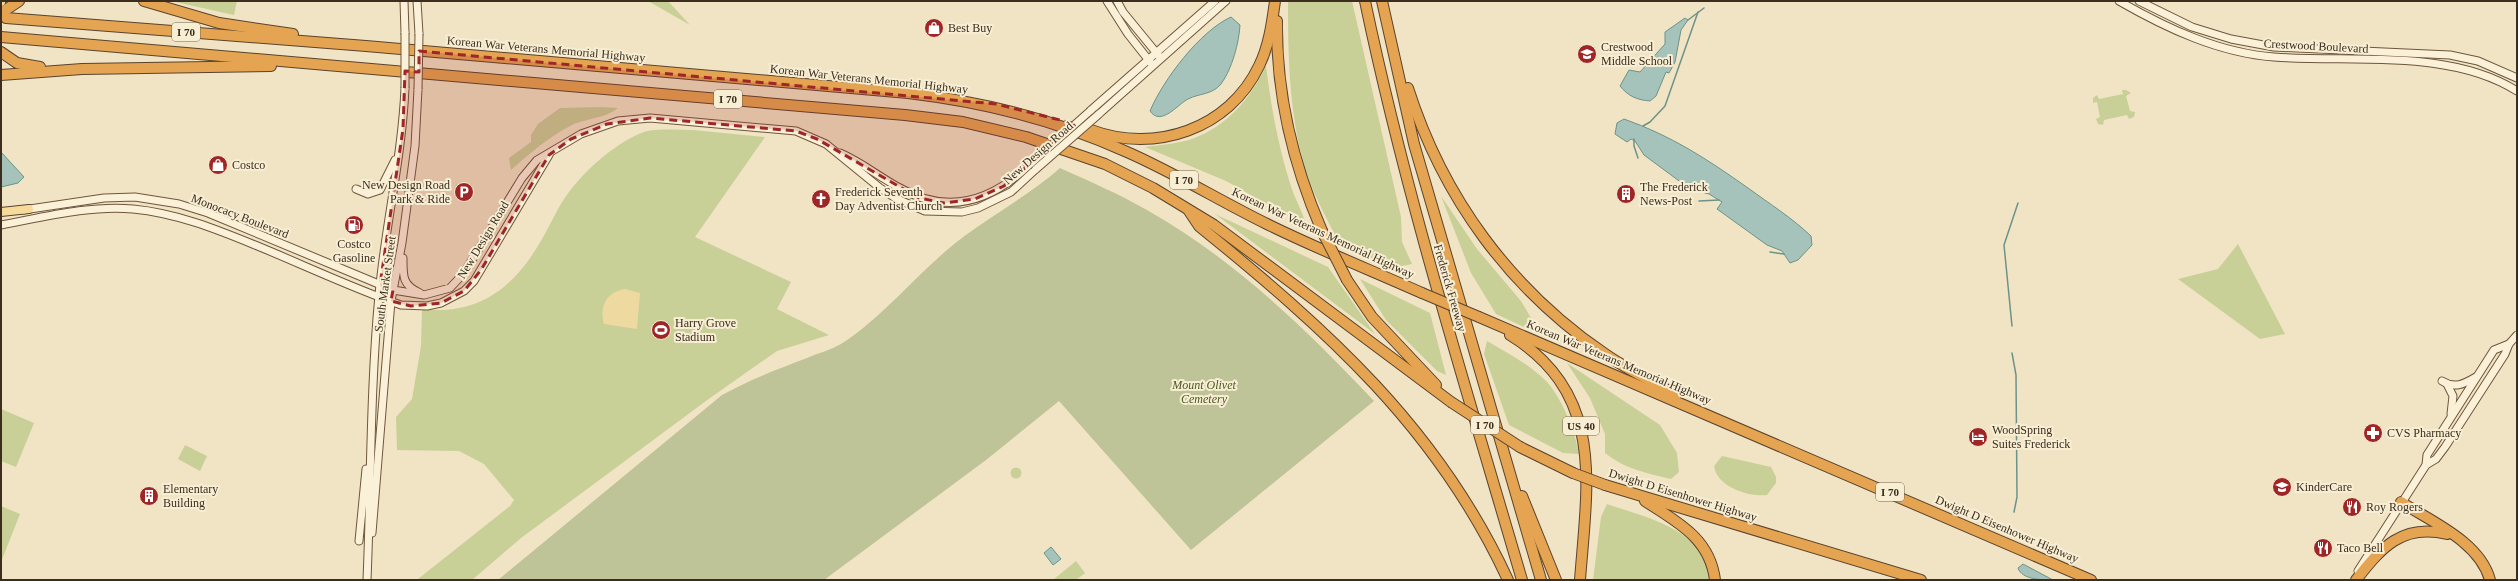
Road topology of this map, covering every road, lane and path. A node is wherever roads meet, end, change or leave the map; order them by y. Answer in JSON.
{"nodes":[{"id":1,"x":19,"y":1,"type":"edge"},
{"id":2,"x":144,"y":1,"type":"edge"},
{"id":3,"x":404,"y":1,"type":"edge"},
{"id":4,"x":417,"y":1,"type":"edge"},
{"id":5,"x":1107,"y":1,"type":"edge"},
{"id":6,"x":1117,"y":1,"type":"edge"},
{"id":7,"x":1215,"y":1,"type":"edge"},
{"id":8,"x":1226,"y":1,"type":"edge"},
{"id":9,"x":1276,"y":1,"type":"edge"},
{"id":10,"x":1365,"y":1,"type":"edge"},
{"id":11,"x":1382,"y":1,"type":"edge"},
{"id":12,"x":2119,"y":1,"type":"edge"},
{"id":13,"x":2139,"y":1,"type":"edge"},
{"id":14,"x":4,"y":3,"type":"edge"},
{"id":15,"x":3,"y":16,"type":"edge"},
{"id":16,"x":1388,"y":25,"type":"junction"},
{"id":17,"x":1,"y":38,"type":"edge"},
{"id":18,"x":366,"y":46,"type":"junction"},
{"id":19,"x":1,"y":52,"type":"edge"},
{"id":20,"x":1156,"y":52,"type":"junction"},
{"id":21,"x":1148,"y":59,"type":"junction"},
{"id":22,"x":1161,"y":59,"type":"junction"},
{"id":23,"x":331,"y":65,"type":"junction"},
{"id":24,"x":1153,"y":66,"type":"junction"},
{"id":25,"x":82,"y":69,"type":"junction"},
{"id":26,"x":1,"y":75,"type":"edge"},
{"id":27,"x":2517,"y":78,"type":"edge"},
{"id":28,"x":2517,"y":90,"type":"edge"},
{"id":29,"x":935,"y":96,"type":"junction"},
{"id":30,"x":403,"y":129,"type":"junction"},
{"id":31,"x":839,"y":153,"type":"junction"},
{"id":32,"x":549,"y":155,"type":"junction"},
{"id":33,"x":356,"y":189,"type":"dead end"},
{"id":34,"x":1184,"y":205,"type":"junction"},
{"id":35,"x":29,"y":209,"type":"joint"},
{"id":36,"x":1,"y":213,"type":"edge"},
{"id":37,"x":1,"y":225,"type":"edge"},
{"id":38,"x":262,"y":236,"type":"junction"},
{"id":39,"x":235,"y":237,"type":"junction"},
{"id":40,"x":402,"y":243,"type":"junction"},
{"id":41,"x":380,"y":285,"type":"junction"},
{"id":42,"x":393,"y":290,"type":"junction"},
{"id":43,"x":424,"y":295,"type":"junction"},
{"id":44,"x":379,"y":296,"type":"junction"},
{"id":45,"x":391,"y":301,"type":"junction"},
{"id":46,"x":1479,"y":317,"type":"junction"},
{"id":47,"x":2517,"y":335,"type":"edge"},
{"id":48,"x":2509,"y":344,"type":"junction"},
{"id":49,"x":2477,"y":375,"type":"junction"},
{"id":50,"x":1451,"y":402,"type":"junction"},
{"id":51,"x":1491,"y":413,"type":"junction"},
{"id":52,"x":1714,"y":416,"type":"junction"},
{"id":53,"x":2449,"y":420,"type":"junction"},
{"id":54,"x":370,"y":450,"type":"junction"},
{"id":55,"x":2426,"y":465,"type":"junction"},
{"id":56,"x":1633,"y":493,"type":"junction"},
{"id":57,"x":2401,"y":502,"type":"junction"},
{"id":58,"x":2455,"y":536,"type":"junction"},
{"id":59,"x":359,"y":541,"type":"dead end"},
{"id":60,"x":2066,"y":568,"type":"junction"},
{"id":61,"x":368,"y":570,"type":"junction"},
{"id":62,"x":367,"y":580,"type":"edge"},
{"id":63,"x":1508,"y":580,"type":"edge"},
{"id":64,"x":1522,"y":580,"type":"edge"},
{"id":65,"x":1541,"y":580,"type":"edge"},
{"id":66,"x":1556,"y":580,"type":"edge"},
{"id":67,"x":1580,"y":580,"type":"edge"},
{"id":68,"x":1715,"y":580,"type":"edge"},
{"id":69,"x":1922,"y":580,"type":"edge"},
{"id":70,"x":2091,"y":580,"type":"edge"},
{"id":71,"x":2098,"y":580,"type":"edge"},
{"id":72,"x":2352,"y":580,"type":"edge"},
{"id":73,"x":2356,"y":580,"type":"edge"},
{"id":74,"x":2490,"y":580,"type":"edge"}],
"edges":[{"from":1,"to":14,"type":"highway"},
{"from":2,"to":18,"type":"highway"},
{"from":3,"to":30,"type":"main road","name":"South Market Street","bridge":true},
{"from":4,"to":40,"type":"main road","name":"South Market Street","bridge":true},
{"from":5,"to":21,"type":"main road"},
{"from":6,"to":20,"type":"main road"},
{"from":7,"to":20,"type":"main road","name":"New Design Road"},
{"from":8,"to":22,"type":"main road","name":"New Design Road"},
{"from":9,"to":29,"type":"highway"},
{"from":9,"to":50,"type":"highway","bridge":true},
{"from":10,"to":64,"type":"highway","name":"Frederick Freeway"},
{"from":11,"to":16,"type":"highway"},
{"from":12,"to":28,"type":"main road","name":"Crestwood Boulevard"},
{"from":13,"to":27,"type":"main road","name":"Crestwood Boulevard"},
{"from":14,"to":15,"type":"highway"},
{"from":15,"to":18,"type":"highway","name":"Korean War Veterans Memorial Highway","number":"I 70"},
{"from":16,"to":51,"type":"highway","name":"Frederick Freeway"},
{"from":16,"to":52,"type":"highway"},
{"from":17,"to":23,"type":"highway","number":"I 70"},
{"from":18,"to":29,"type":"highway","name":"Korean War Veterans Memorial Highway","number":"I 70"},
{"from":19,"to":25,"type":"highway"},
{"from":20,"to":21,"type":"main road","name":"New Design Road"},
{"from":20,"to":22,"type":"main road"},
{"from":21,"to":24,"type":"main road"},
{"from":21,"to":31,"type":"main road","name":"New Design Road","bridge":true},
{"from":22,"to":24,"type":"main road","name":"New Design Road"},
{"from":23,"to":25,"type":"highway"},
{"from":23,"to":34,"type":"highway","number":"I 70"},
{"from":24,"to":31,"type":"main road","name":"New Design Road","bridge":true},
{"from":25,"to":26,"type":"highway"},
{"from":29,"to":46,"type":"highway","name":"Korean War Veterans Memorial Highway","number":"I 70","bridge":true},
{"from":30,"to":33,"type":"main road"},
{"from":30,"to":41,"type":"main road","name":"South Market Street"},
{"from":31,"to":32,"type":"main road","name":"New Design Road"},
{"from":32,"to":43,"type":"main road","name":"New Design Road"},
{"from":32,"to":45,"type":"main road","name":"New Design Road"},
{"from":34,"to":50,"type":"highway","number":"I 70"},
{"from":34,"to":63,"type":"highway"},
{"from":35,"to":36,"type":"main road"},
{"from":35,"to":38,"type":"main road","name":"Monocacy Boulevard"},
{"from":37,"to":39,"type":"main road","name":"Monocacy Boulevard"},
{"from":38,"to":39,"type":"main road"},
{"from":38,"to":41,"type":"main road","name":"Monocacy Boulevard"},
{"from":39,"to":44,"type":"main road","name":"Monocacy Boulevard"},
{"from":40,"to":42,"type":"main road","name":"South Market Street"},
{"from":40,"to":43,"type":"main road"},
{"from":41,"to":42,"type":"main road","name":"Monocacy Boulevard"},
{"from":41,"to":44,"type":"main road","name":"South Market Street"},
{"from":42,"to":43,"type":"main road","name":"New Design Road"},
{"from":42,"to":45,"type":"main road","name":"South Market Street"},
{"from":44,"to":45,"type":"main road","name":"Monocacy Boulevard"},
{"from":44,"to":54,"type":"main road","name":"South Market Street"},
{"from":45,"to":61,"type":"main road","name":"South Market Street"},
{"from":46,"to":52,"type":"highway","name":"Korean War Veterans Memorial Highway","number":"I 70"},
{"from":46,"to":67,"type":"highway","number":"US 40"},
{"from":47,"to":48,"type":"main road"},
{"from":48,"to":49,"type":"main road"},
{"from":48,"to":55,"type":"main road"},
{"from":49,"to":53,"type":"main road"},
{"from":49,"to":53,"type":"main road"},
{"from":50,"to":56,"type":"highway","name":"Dwight D Eisenhower Highway","number":"I 70","bridge":true},
{"from":51,"to":65,"type":"highway","name":"Frederick Freeway"},
{"from":51,"to":66,"type":"highway"},
{"from":52,"to":60,"type":"highway","name":"Dwight D Eisenhower Highway","number":"I 70"},
{"from":53,"to":55,"type":"main road"},
{"from":54,"to":59,"type":"main road"},
{"from":54,"to":61,"type":"main road","name":"South Market Street"},
{"from":55,"to":57,"type":"main road"},
{"from":56,"to":68,"type":"highway"},
{"from":56,"to":69,"type":"highway","name":"Dwight D Eisenhower Highway","number":"I 70"},
{"from":57,"to":58,"type":"highway"},
{"from":57,"to":72,"type":"main road"},
{"from":58,"to":73,"type":"highway"},
{"from":58,"to":74,"type":"highway"},
{"from":60,"to":70,"type":"highway","name":"Dwight D Eisenhower Highway","number":"I 70"},
{"from":60,"to":71,"type":"highway"},
{"from":61,"to":62,"type":"main road","name":"South Market Street"}]}
